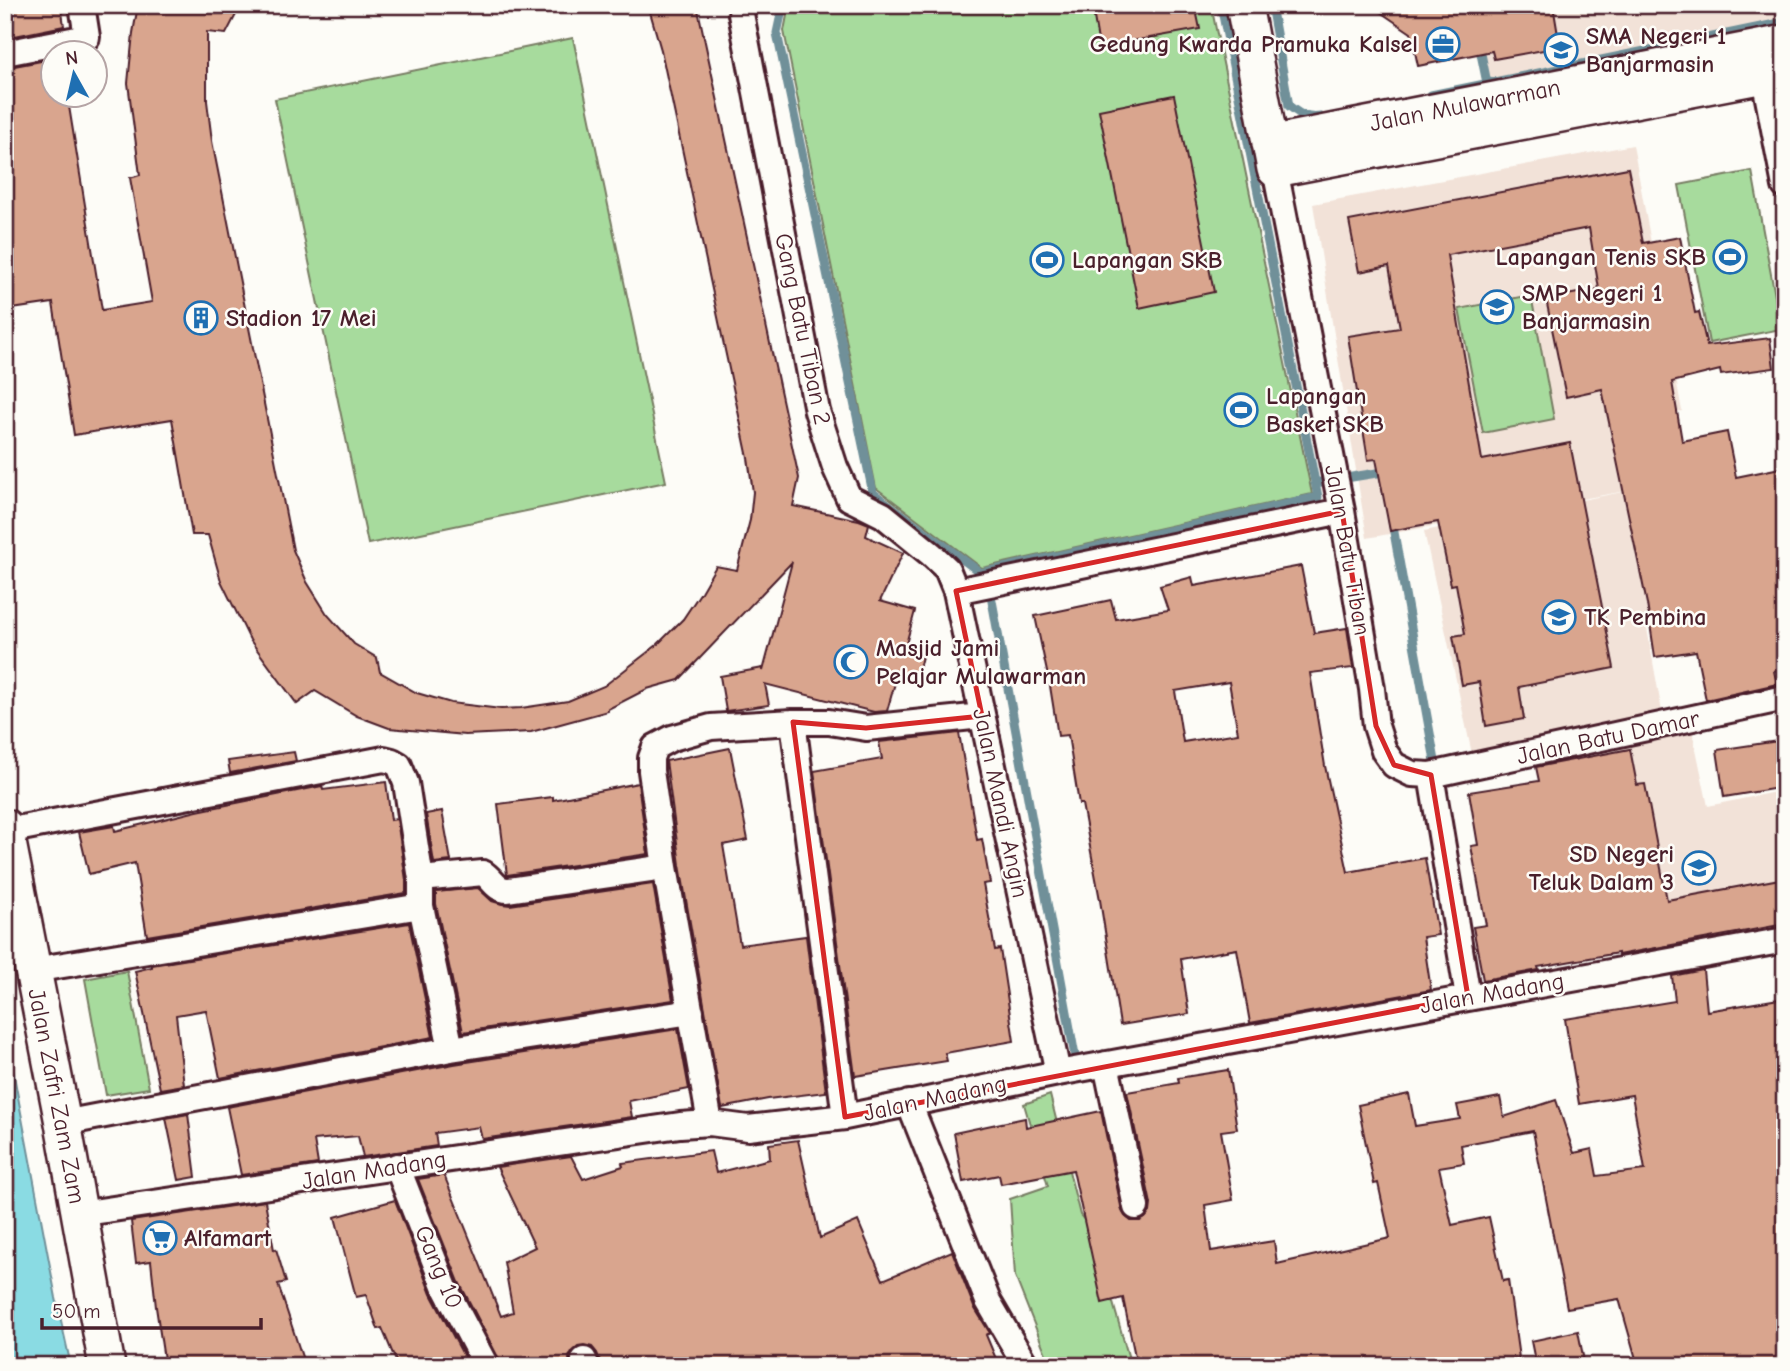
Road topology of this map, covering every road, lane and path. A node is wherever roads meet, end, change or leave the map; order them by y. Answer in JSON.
{"nodes":[{"id":1,"x":82,"y":5,"type":"edge"},
{"id":2,"x":1244,"y":5,"type":"edge"},
{"id":3,"x":741,"y":14,"type":"dead end"},
{"id":4,"x":5,"y":53,"type":"edge"},
{"id":5,"x":1773,"y":59,"type":"edge"},
{"id":6,"x":1273,"y":157,"type":"junction"},
{"id":7,"x":1785,"y":186,"type":"edge"},
{"id":8,"x":1342,"y":512,"type":"junction"},
{"id":9,"x":956,"y":591,"type":"junction"},
{"id":10,"x":1785,"y":698,"type":"edge"},
{"id":11,"x":982,"y":716,"type":"junction"},
{"id":12,"x":793,"y":722,"type":"junction"},
{"id":13,"x":1431,"y":775,"type":"junction"},
{"id":14,"x":6,"y":829,"type":"edge"},
{"id":15,"x":665,"y":867,"type":"junction"},
{"id":16,"x":421,"y":879,"type":"junction"},
{"id":17,"x":421,"y":906,"type":"junction"},
{"id":18,"x":1785,"y":940,"type":"edge"},
{"id":19,"x":33,"y":970,"type":"junction"},
{"id":20,"x":1468,"y":997,"type":"junction"},
{"id":21,"x":691,"y":1012,"type":"junction"},
{"id":22,"x":451,"y":1049,"type":"junction"},
{"id":23,"x":1106,"y":1064,"type":"junction"},
{"id":24,"x":1058,"y":1073,"type":"junction"},
{"id":25,"x":909,"y":1103,"type":"junction"},
{"id":26,"x":845,"y":1117,"type":"junction"},
{"id":27,"x":63,"y":1123,"type":"junction"},
{"id":28,"x":710,"y":1123,"type":"junction"},
{"id":29,"x":397,"y":1166,"type":"junction"},
{"id":30,"x":1136,"y":1207,"type":"dead end"},
{"id":31,"x":79,"y":1214,"type":"junction"},
{"id":32,"x":107,"y":1366,"type":"edge"},
{"id":33,"x":486,"y":1366,"type":"edge"},
{"id":34,"x":1026,"y":1366,"type":"edge"}],
"edges":[{"from":1,"to":4,"type":"street"},
{"from":2,"to":6,"type":"street","name":"Jalan Batu Tiban"},
{"from":3,"to":9,"type":"street","name":"Gang Batu Tiban 2"},
{"from":5,"to":6,"type":"street","name":"Jalan Mulawarman"},
{"from":5,"to":7,"type":"street"},
{"from":6,"to":8,"type":"street","name":"Jalan Batu Tiban"},
{"from":8,"to":9,"type":"street"},
{"from":8,"to":13,"type":"street","name":"Jalan Batu Tiban"},
{"from":9,"to":11,"type":"street","name":"Jalan Mandi Angin"},
{"from":10,"to":13,"type":"street","name":"Jalan Batu Damar"},
{"from":11,"to":12,"type":"street"},
{"from":11,"to":24,"type":"street","name":"Jalan Mandi Angin"},
{"from":12,"to":15,"type":"street"},
{"from":12,"to":26,"type":"street"},
{"from":13,"to":20,"type":"street"},
{"from":14,"to":16,"type":"street"},
{"from":14,"to":19,"type":"street","name":"Jalan Zafri Zam Zam"},
{"from":15,"to":16,"type":"street"},
{"from":15,"to":21,"type":"street"},
{"from":16,"to":17,"type":"street"},
{"from":17,"to":19,"type":"street"},
{"from":17,"to":22,"type":"street"},
{"from":18,"to":20,"type":"street","name":"Jalan Madang"},
{"from":19,"to":27,"type":"street","name":"Jalan Zafri Zam Zam"},
{"from":20,"to":23,"type":"street","name":"Jalan Madang"},
{"from":21,"to":22,"type":"street"},
{"from":21,"to":28,"type":"street"},
{"from":22,"to":27,"type":"street"},
{"from":23,"to":24,"type":"street","name":"Jalan Madang"},
{"from":23,"to":30,"type":"street"},
{"from":24,"to":25,"type":"street","name":"Jalan Madang"},
{"from":25,"to":26,"type":"street","name":"Jalan Madang"},
{"from":25,"to":34,"type":"street"},
{"from":26,"to":28,"type":"street","name":"Jalan Madang"},
{"from":27,"to":31,"type":"street","name":"Jalan Zafri Zam Zam"},
{"from":28,"to":29,"type":"street","name":"Jalan Madang"},
{"from":29,"to":31,"type":"street","name":"Jalan Madang"},
{"from":29,"to":33,"type":"street","name":"Gang 10"},
{"from":31,"to":32,"type":"street","name":"Jalan Zafri Zam Zam"}]}
